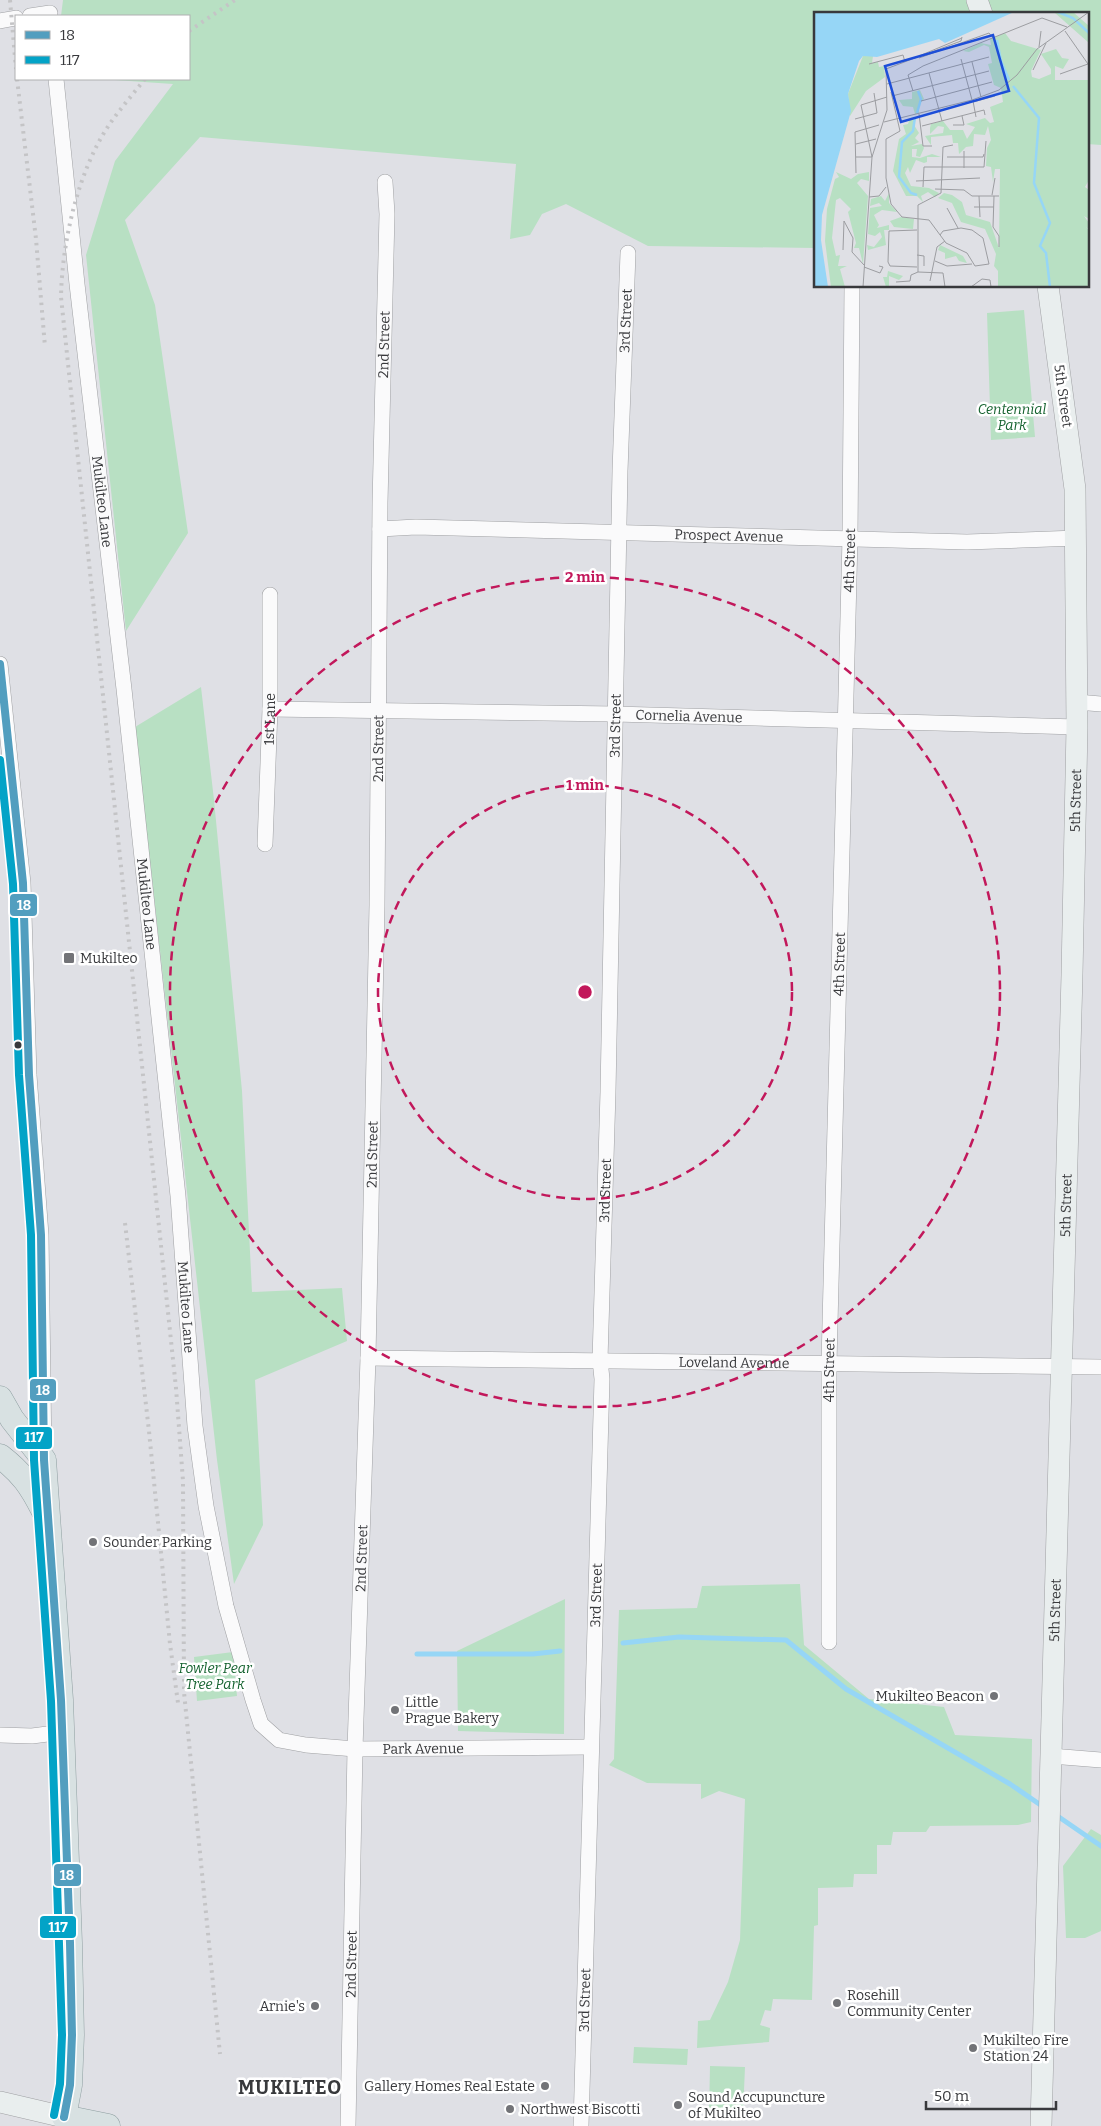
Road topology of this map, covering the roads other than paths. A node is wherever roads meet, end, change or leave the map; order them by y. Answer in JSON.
{"nodes":[{"id":1,"x":977,"y":0,"type":"edge"},
{"id":2,"x":50,"y":10,"type":"edge"},
{"id":3,"x":981,"y":12,"type":"edge"},
{"id":4,"x":33,"y":15,"type":"edge"},
{"id":5,"x":15,"y":18,"type":"edge"},
{"id":6,"x":0,"y":21,"type":"edge"},
{"id":7,"x":56,"y":80,"type":"edge"},
{"id":8,"x":385,"y":182,"type":"dead end"},
{"id":9,"x":628,"y":253,"type":"dead end"},
{"id":10,"x":852,"y":288,"type":"edge"},
{"id":11,"x":1048,"y":288,"type":"edge"},
{"id":12,"x":380,"y":529,"type":"junction"},
{"id":13,"x":619,"y":533,"type":"junction"},
{"id":14,"x":850,"y":538,"type":"junction"},
{"id":15,"x":1077,"y":538,"type":"junction"},
{"id":16,"x":270,"y":595,"type":"dead end"},
{"id":17,"x":0,"y":664,"type":"edge"},
{"id":18,"x":1077,"y":702,"type":"junction"},
{"id":19,"x":1101,"y":704,"type":"edge"},
{"id":20,"x":270,"y":709,"type":"junction"},
{"id":21,"x":380,"y":712,"type":"junction"},
{"id":22,"x":615,"y":714,"type":"junction"},
{"id":23,"x":845,"y":720,"type":"junction"},
{"id":24,"x":1077,"y":727,"type":"junction"},
{"id":25,"x":265,"y":844,"type":"dead end"},
{"id":26,"x":368,"y":1358,"type":"junction"},
{"id":27,"x":600,"y":1360,"type":"junction"},
{"id":28,"x":829,"y":1363,"type":"junction"},
{"id":29,"x":1062,"y":1366,"type":"junction"},
{"id":30,"x":1101,"y":1367,"type":"edge"},
{"id":31,"x":0,"y":1398,"type":"edge"},
{"id":32,"x":0,"y":1456,"type":"edge"},
{"id":33,"x":44,"y":1460,"type":"junction"},
{"id":34,"x":48,"y":1519,"type":"junction"},
{"id":35,"x":829,"y":1642,"type":"dead end"},
{"id":36,"x":261,"y":1724,"type":"joint"},
{"id":37,"x":63,"y":1732,"type":"junction"},
{"id":38,"x":0,"y":1735,"type":"edge"},
{"id":39,"x":590,"y":1747,"type":"junction"},
{"id":40,"x":355,"y":1749,"type":"junction"},
{"id":41,"x":1051,"y":1756,"type":"junction"},
{"id":42,"x":1101,"y":1760,"type":"edge"},
{"id":43,"x":3,"y":2105,"type":"edge"},
{"id":44,"x":64,"y":2117,"type":"junction"},
{"id":45,"x":108,"y":2126,"type":"edge"},
{"id":46,"x":348,"y":2126,"type":"edge"},
{"id":47,"x":581,"y":2126,"type":"edge"},
{"id":48,"x":1042,"y":2126,"type":"edge"}],
"edges":[{"from":1,"to":3,"type":"main road"},
{"from":2,"to":4,"type":"street"},
{"from":5,"to":6,"type":"street"},
{"from":7,"to":36,"type":"street","name":"Mukilteo Lane"},
{"from":8,"to":12,"type":"street","name":"2nd Street"},
{"from":9,"to":13,"type":"street","name":"3rd Street"},
{"from":10,"to":14,"type":"street","name":"4th Street"},
{"from":11,"to":15,"type":"main road","name":"5th Street"},
{"from":12,"to":13,"type":"street","name":"Prospect Avenue"},
{"from":12,"to":21,"type":"street","name":"2nd Street"},
{"from":13,"to":14,"type":"street","name":"Prospect Avenue"},
{"from":13,"to":22,"type":"street","name":"3rd Street"},
{"from":14,"to":15,"type":"street","name":"Prospect Avenue"},
{"from":14,"to":23,"type":"street","name":"4th Street"},
{"from":15,"to":18,"type":"main road","name":"5th Street"},
{"from":16,"to":20,"type":"street","name":"1st Lane"},
{"from":17,"to":33,"type":"street"},
{"from":18,"to":19,"type":"street"},
{"from":18,"to":24,"type":"main road","name":"5th Street"},
{"from":20,"to":21,"type":"street","name":"Cornelia Avenue"},
{"from":20,"to":25,"type":"street","name":"1st Lane"},
{"from":21,"to":22,"type":"street","name":"Cornelia Avenue"},
{"from":21,"to":26,"type":"street","name":"2nd Street"},
{"from":22,"to":23,"type":"street","name":"Cornelia Avenue"},
{"from":22,"to":27,"type":"street","name":"3rd Street"},
{"from":23,"to":24,"type":"street","name":"Cornelia Avenue"},
{"from":23,"to":28,"type":"street","name":"4th Street"},
{"from":24,"to":29,"type":"main road","name":"5th Street"},
{"from":26,"to":27,"type":"street","name":"Loveland Avenue"},
{"from":26,"to":40,"type":"street","name":"2nd Street"},
{"from":27,"to":28,"type":"street","name":"Loveland Avenue"},
{"from":27,"to":39,"type":"street","name":"3rd Street"},
{"from":28,"to":29,"type":"street","name":"Loveland Avenue"},
{"from":28,"to":35,"type":"street","name":"4th Street"},
{"from":29,"to":30,"type":"street","name":"Loveland Avenue"},
{"from":29,"to":41,"type":"main road","name":"5th Street"},
{"from":31,"to":33,"type":"main road"},
{"from":32,"to":34,"type":"main road"},
{"from":33,"to":34,"type":"main road"},
{"from":34,"to":37,"type":"main road"},
{"from":36,"to":40,"type":"street","name":"Park Avenue"},
{"from":37,"to":38,"type":"street"},
{"from":37,"to":44,"type":"main road"},
{"from":39,"to":40,"type":"street","name":"Park Avenue"},
{"from":39,"to":47,"type":"street","name":"3rd Street"},
{"from":40,"to":46,"type":"street","name":"2nd Street"},
{"from":41,"to":42,"type":"street"},
{"from":41,"to":48,"type":"main road","name":"5th Street"},
{"from":43,"to":44,"type":"main road"},
{"from":44,"to":45,"type":"main road"}]}
